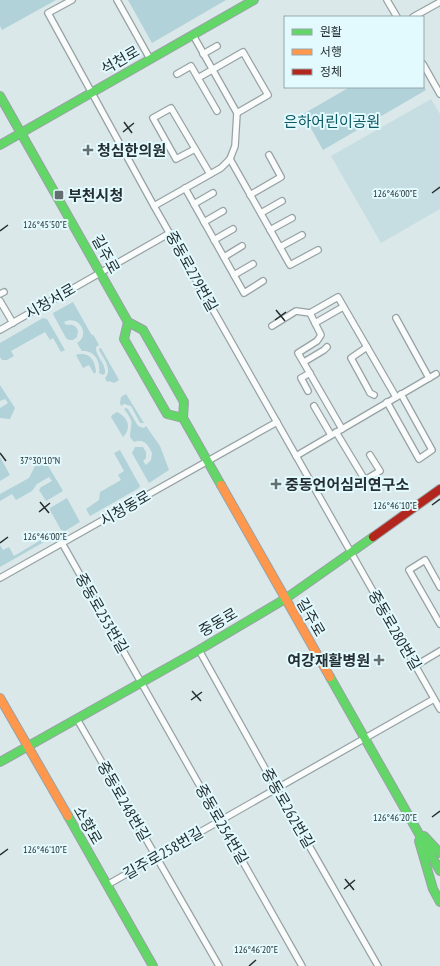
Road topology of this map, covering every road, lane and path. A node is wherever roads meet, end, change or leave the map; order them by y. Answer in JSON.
{"nodes":[{"id":1,"x":72,"y":0,"type":"edge"},
{"id":2,"x":117,"y":0,"type":"edge"},
{"id":3,"x":254,"y":0,"type":"edge"},
{"id":4,"x":387,"y":0,"type":"edge"},
{"id":5,"x":440,"y":2,"type":"edge"},
{"id":6,"x":395,"y":16,"type":"edge"},
{"id":7,"x":415,"y":16,"type":"edge"},
{"id":8,"x":193,"y":35,"type":"junction"},
{"id":9,"x":217,"y":46,"type":"dead end"},
{"id":10,"x":203,"y":54,"type":"junction"},
{"id":11,"x":150,"y":59,"type":"junction"},
{"id":12,"x":424,"y":66,"type":"edge"},
{"id":13,"x":212,"y":70,"type":"junction"},
{"id":14,"x":177,"y":74,"type":"dead end"},
{"id":15,"x":198,"y":78,"type":"junction"},
{"id":16,"x":92,"y":92,"type":"junction"},
{"id":17,"x":440,"y":94,"type":"edge"},
{"id":18,"x":0,"y":96,"type":"edge"},
{"id":19,"x":217,"y":112,"type":"dead end"},
{"id":20,"x":237,"y":113,"type":"junction"},
{"id":21,"x":21,"y":132,"type":"junction"},
{"id":22,"x":0,"y":145,"type":"edge"},
{"id":23,"x":195,"y":149,"type":"junction"},
{"id":24,"x":269,"y":155,"type":"dead end"},
{"id":25,"x":230,"y":159,"type":"junction"},
{"id":26,"x":210,"y":174,"type":"junction"},
{"id":27,"x":184,"y":188,"type":"junction"},
{"id":28,"x":213,"y":193,"type":"dead end"},
{"id":29,"x":250,"y":195,"type":"junction"},
{"id":30,"x":282,"y":201,"type":"dead end"},
{"id":31,"x":194,"y":204,"type":"junction"},
{"id":32,"x":154,"y":206,"type":"junction"},
{"id":33,"x":223,"y":211,"type":"dead end"},
{"id":34,"x":260,"y":212,"type":"junction"},
{"id":35,"x":292,"y":218,"type":"dead end"},
{"id":36,"x":204,"y":222,"type":"junction"},
{"id":37,"x":233,"y":229,"type":"dead end"},
{"id":38,"x":270,"y":230,"type":"junction"},
{"id":39,"x":170,"y":233,"type":"junction"},
{"id":40,"x":302,"y":235,"type":"dead end"},
{"id":41,"x":214,"y":240,"type":"junction"},
{"id":42,"x":242,"y":246,"type":"dead end"},
{"id":43,"x":280,"y":247,"type":"junction"},
{"id":44,"x":318,"y":250,"type":"dead end"},
{"id":45,"x":224,"y":257,"type":"junction"},
{"id":46,"x":253,"y":264,"type":"dead end"},
{"id":47,"x":100,"y":272,"type":"junction"},
{"id":48,"x":234,"y":275,"type":"junction"},
{"id":49,"x":264,"y":281,"type":"dead end"},
{"id":50,"x":0,"y":301,"type":"edge"},
{"id":51,"x":344,"y":307,"type":"junction"},
{"id":52,"x":310,"y":313,"type":"junction"},
{"id":53,"x":396,"y":318,"type":"dead end"},
{"id":54,"x":128,"y":322,"type":"junction"},
{"id":55,"x":13,"y":323,"type":"junction"},
{"id":56,"x":315,"y":323,"type":"junction"},
{"id":57,"x":272,"y":326,"type":"dead end"},
{"id":58,"x":0,"y":330,"type":"edge"},
{"id":59,"x":326,"y":347,"type":"dead end"},
{"id":60,"x":367,"y":347,"type":"junction"},
{"id":61,"x":304,"y":362,"type":"junction"},
{"id":62,"x":310,"y":373,"type":"junction"},
{"id":63,"x":436,"y":374,"type":"dead end"},
{"id":64,"x":429,"y":378,"type":"junction"},
{"id":65,"x":308,"y":391,"type":"dead end"},
{"id":66,"x":374,"y":395,"type":"dead end"},
{"id":67,"x":399,"y":396,"type":"junction"},
{"id":68,"x":387,"y":402,"type":"junction"},
{"id":69,"x":314,"y":406,"type":"dead end"},
{"id":70,"x":183,"y":418,"type":"junction"},
{"id":71,"x":277,"y":422,"type":"junction"},
{"id":72,"x":342,"y":429,"type":"junction"},
{"id":73,"x":333,"y":434,"type":"junction"},
{"id":74,"x":370,"y":455,"type":"dead end"},
{"id":75,"x":296,"y":456,"type":"junction"},
{"id":76,"x":207,"y":460,"type":"junction"},
{"id":77,"x":440,"y":489,"type":"edge"},
{"id":78,"x":62,"y":543,"type":"junction"},
{"id":79,"x":350,"y":552,"type":"junction"},
{"id":80,"x":0,"y":578,"type":"edge"},
{"id":81,"x":440,"y":587,"type":"edge"},
{"id":82,"x":285,"y":599,"type":"junction"},
{"id":83,"x":440,"y":624,"type":"edge"},
{"id":84,"x":199,"y":650,"type":"junction"},
{"id":85,"x":440,"y":652,"type":"edge"},
{"id":86,"x":415,"y":666,"type":"junction"},
{"id":87,"x":141,"y":682,"type":"junction"},
{"id":88,"x":0,"y":698,"type":"edge"},
{"id":89,"x":434,"y":699,"type":"junction"},
{"id":90,"x":440,"y":709,"type":"edge"},
{"id":91,"x":77,"y":718,"type":"junction"},
{"id":92,"x":364,"y":738,"type":"junction"},
{"id":93,"x":28,"y":747,"type":"junction"},
{"id":94,"x":0,"y":762,"type":"edge"},
{"id":95,"x":276,"y":788,"type":"junction"},
{"id":96,"x":220,"y":821,"type":"junction"},
{"id":97,"x":416,"y":829,"type":"junction"},
{"id":98,"x":440,"y":853,"type":"edge"},
{"id":99,"x":156,"y":857,"type":"junction"},
{"id":100,"x":440,"y":871,"type":"edge"},
{"id":101,"x":107,"y":885,"type":"junction"},
{"id":102,"x":440,"y":902,"type":"edge"},
{"id":103,"x":153,"y":966,"type":"edge"},
{"id":104,"x":219,"y":966,"type":"edge"},
{"id":105,"x":302,"y":966,"type":"edge"},
{"id":106,"x":378,"y":966,"type":"edge"}],
"edges":[{"from":1,"to":16,"type":"street","name":"중동로279번길"},
{"from":2,"to":11,"type":"street"},
{"from":3,"to":8,"type":"street","name":"석천로"},
{"from":4,"to":6,"type":"street"},
{"from":5,"to":7,"type":"street"},
{"from":8,"to":10,"type":"street"},
{"from":8,"to":11,"type":"street","name":"석천로"},
{"from":9,"to":10,"type":"street"},
{"from":10,"to":13,"type":"street"},
{"from":11,"to":16,"type":"street","name":"석천로"},
{"from":12,"to":17,"type":"street"},
{"from":13,"to":15,"type":"street"},
{"from":13,"to":20,"type":"street"},
{"from":13,"to":20,"type":"street"},
{"from":14,"to":15,"type":"street"},
{"from":15,"to":19,"type":"street"},
{"from":16,"to":21,"type":"street","name":"석천로"},
{"from":16,"to":32,"type":"street","name":"중동로279번길"},
{"from":18,"to":21,"type":"street","name":"길주로"},
{"from":20,"to":25,"type":"street"},
{"from":21,"to":22,"type":"street","name":"석천로"},
{"from":21,"to":47,"type":"street","name":"길주로"},
{"from":23,"to":23,"type":"street"},
{"from":23,"to":26,"type":"street"},
{"from":24,"to":29,"type":"street"},
{"from":25,"to":26,"type":"street"},
{"from":25,"to":29,"type":"street"},
{"from":26,"to":27,"type":"street"},
{"from":27,"to":31,"type":"street"},
{"from":27,"to":32,"type":"street"},
{"from":28,"to":31,"type":"street"},
{"from":29,"to":34,"type":"street"},
{"from":30,"to":34,"type":"street"},
{"from":31,"to":36,"type":"street"},
{"from":32,"to":39,"type":"street","name":"중동로279번길"},
{"from":33,"to":36,"type":"street"},
{"from":34,"to":38,"type":"street"},
{"from":35,"to":38,"type":"street"},
{"from":36,"to":41,"type":"street"},
{"from":37,"to":41,"type":"street"},
{"from":38,"to":43,"type":"street"},
{"from":39,"to":47,"type":"street","name":"시청서로"},
{"from":39,"to":71,"type":"street","name":"중동로279번길"},
{"from":40,"to":43,"type":"street"},
{"from":41,"to":45,"type":"street"},
{"from":42,"to":45,"type":"street"},
{"from":43,"to":44,"type":"street"},
{"from":45,"to":48,"type":"street"},
{"from":46,"to":48,"type":"street"},
{"from":47,"to":54,"type":"street","name":"길주로"},
{"from":47,"to":55,"type":"street","name":"시청서로"},
{"from":48,"to":49,"type":"street"},
{"from":50,"to":55,"type":"street"},
{"from":51,"to":52,"type":"street"},
{"from":51,"to":56,"type":"street"},
{"from":51,"to":60,"type":"street"},
{"from":52,"to":56,"type":"street"},
{"from":52,"to":57,"type":"street"},
{"from":53,"to":64,"type":"street"},
{"from":54,"to":70,"type":"street","name":"길주로"},
{"from":54,"to":70,"type":"street"},
{"from":55,"to":58,"type":"street","name":"시청서로"},
{"from":56,"to":61,"type":"street"},
{"from":59,"to":61,"type":"street"},
{"from":60,"to":66,"type":"street"},
{"from":60,"to":67,"type":"street"},
{"from":61,"to":62,"type":"street"},
{"from":62,"to":65,"type":"street"},
{"from":62,"to":72,"type":"street"},
{"from":63,"to":64,"type":"street"},
{"from":64,"to":67,"type":"street"},
{"from":67,"to":68,"type":"street"},
{"from":67,"to":68,"type":"street"},
{"from":68,"to":72,"type":"street"},
{"from":69,"to":73,"type":"street"},
{"from":70,"to":76,"type":"street","name":"길주로"},
{"from":71,"to":75,"type":"street","name":"중동로279번길"},
{"from":71,"to":76,"type":"street","name":"시청동로"},
{"from":72,"to":73,"type":"street"},
{"from":73,"to":74,"type":"street"},
{"from":73,"to":75,"type":"street"},
{"from":75,"to":79,"type":"street","name":"중동로279번길"},
{"from":76,"to":78,"type":"street","name":"시청동로"},
{"from":76,"to":82,"type":"street","name":"길주로"},
{"from":77,"to":79,"type":"street","name":"중동로"},
{"from":78,"to":80,"type":"street","name":"시청동로"},
{"from":78,"to":87,"type":"street","name":"중동로253번길"},
{"from":79,"to":82,"type":"street","name":"중동로"},
{"from":79,"to":86,"type":"street","name":"중동로280번길"},
{"from":81,"to":83,"type":"street"},
{"from":82,"to":84,"type":"street","name":"중동로"},
{"from":82,"to":92,"type":"street","name":"길주로"},
{"from":84,"to":87,"type":"street","name":"중동로"},
{"from":84,"to":95,"type":"street","name":"중동로262번길"},
{"from":85,"to":86,"type":"street"},
{"from":86,"to":89,"type":"street","name":"중동로280번길"},
{"from":87,"to":91,"type":"street","name":"중동로"},
{"from":87,"to":96,"type":"street","name":"중동로254번길"},
{"from":88,"to":93,"type":"street","name":"소향로"},
{"from":89,"to":90,"type":"street","name":"중동로280번길"},
{"from":89,"to":92,"type":"street","name":"길주로258번길"},
{"from":91,"to":93,"type":"street","name":"중동로"},
{"from":91,"to":99,"type":"street","name":"중동로248번길"},
{"from":92,"to":95,"type":"street","name":"길주로258번길"},
{"from":92,"to":97,"type":"street","name":"길주로"},
{"from":93,"to":94,"type":"street","name":"중동로"},
{"from":93,"to":101,"type":"street","name":"소향로"},
{"from":95,"to":96,"type":"street","name":"길주로258번길"},
{"from":95,"to":106,"type":"street","name":"중동로262번길"},
{"from":96,"to":99,"type":"street","name":"길주로258번길"},
{"from":96,"to":105,"type":"street","name":"중동로254번길"},
{"from":97,"to":98,"type":"street","name":"길주로"},
{"from":97,"to":100,"type":"street","name":"길주로"},
{"from":97,"to":102,"type":"street","name":"길주로"},
{"from":99,"to":101,"type":"street","name":"길주로258번길"},
{"from":99,"to":104,"type":"street","name":"중동로248번길"},
{"from":101,"to":103,"type":"street","name":"소향로"}]}
